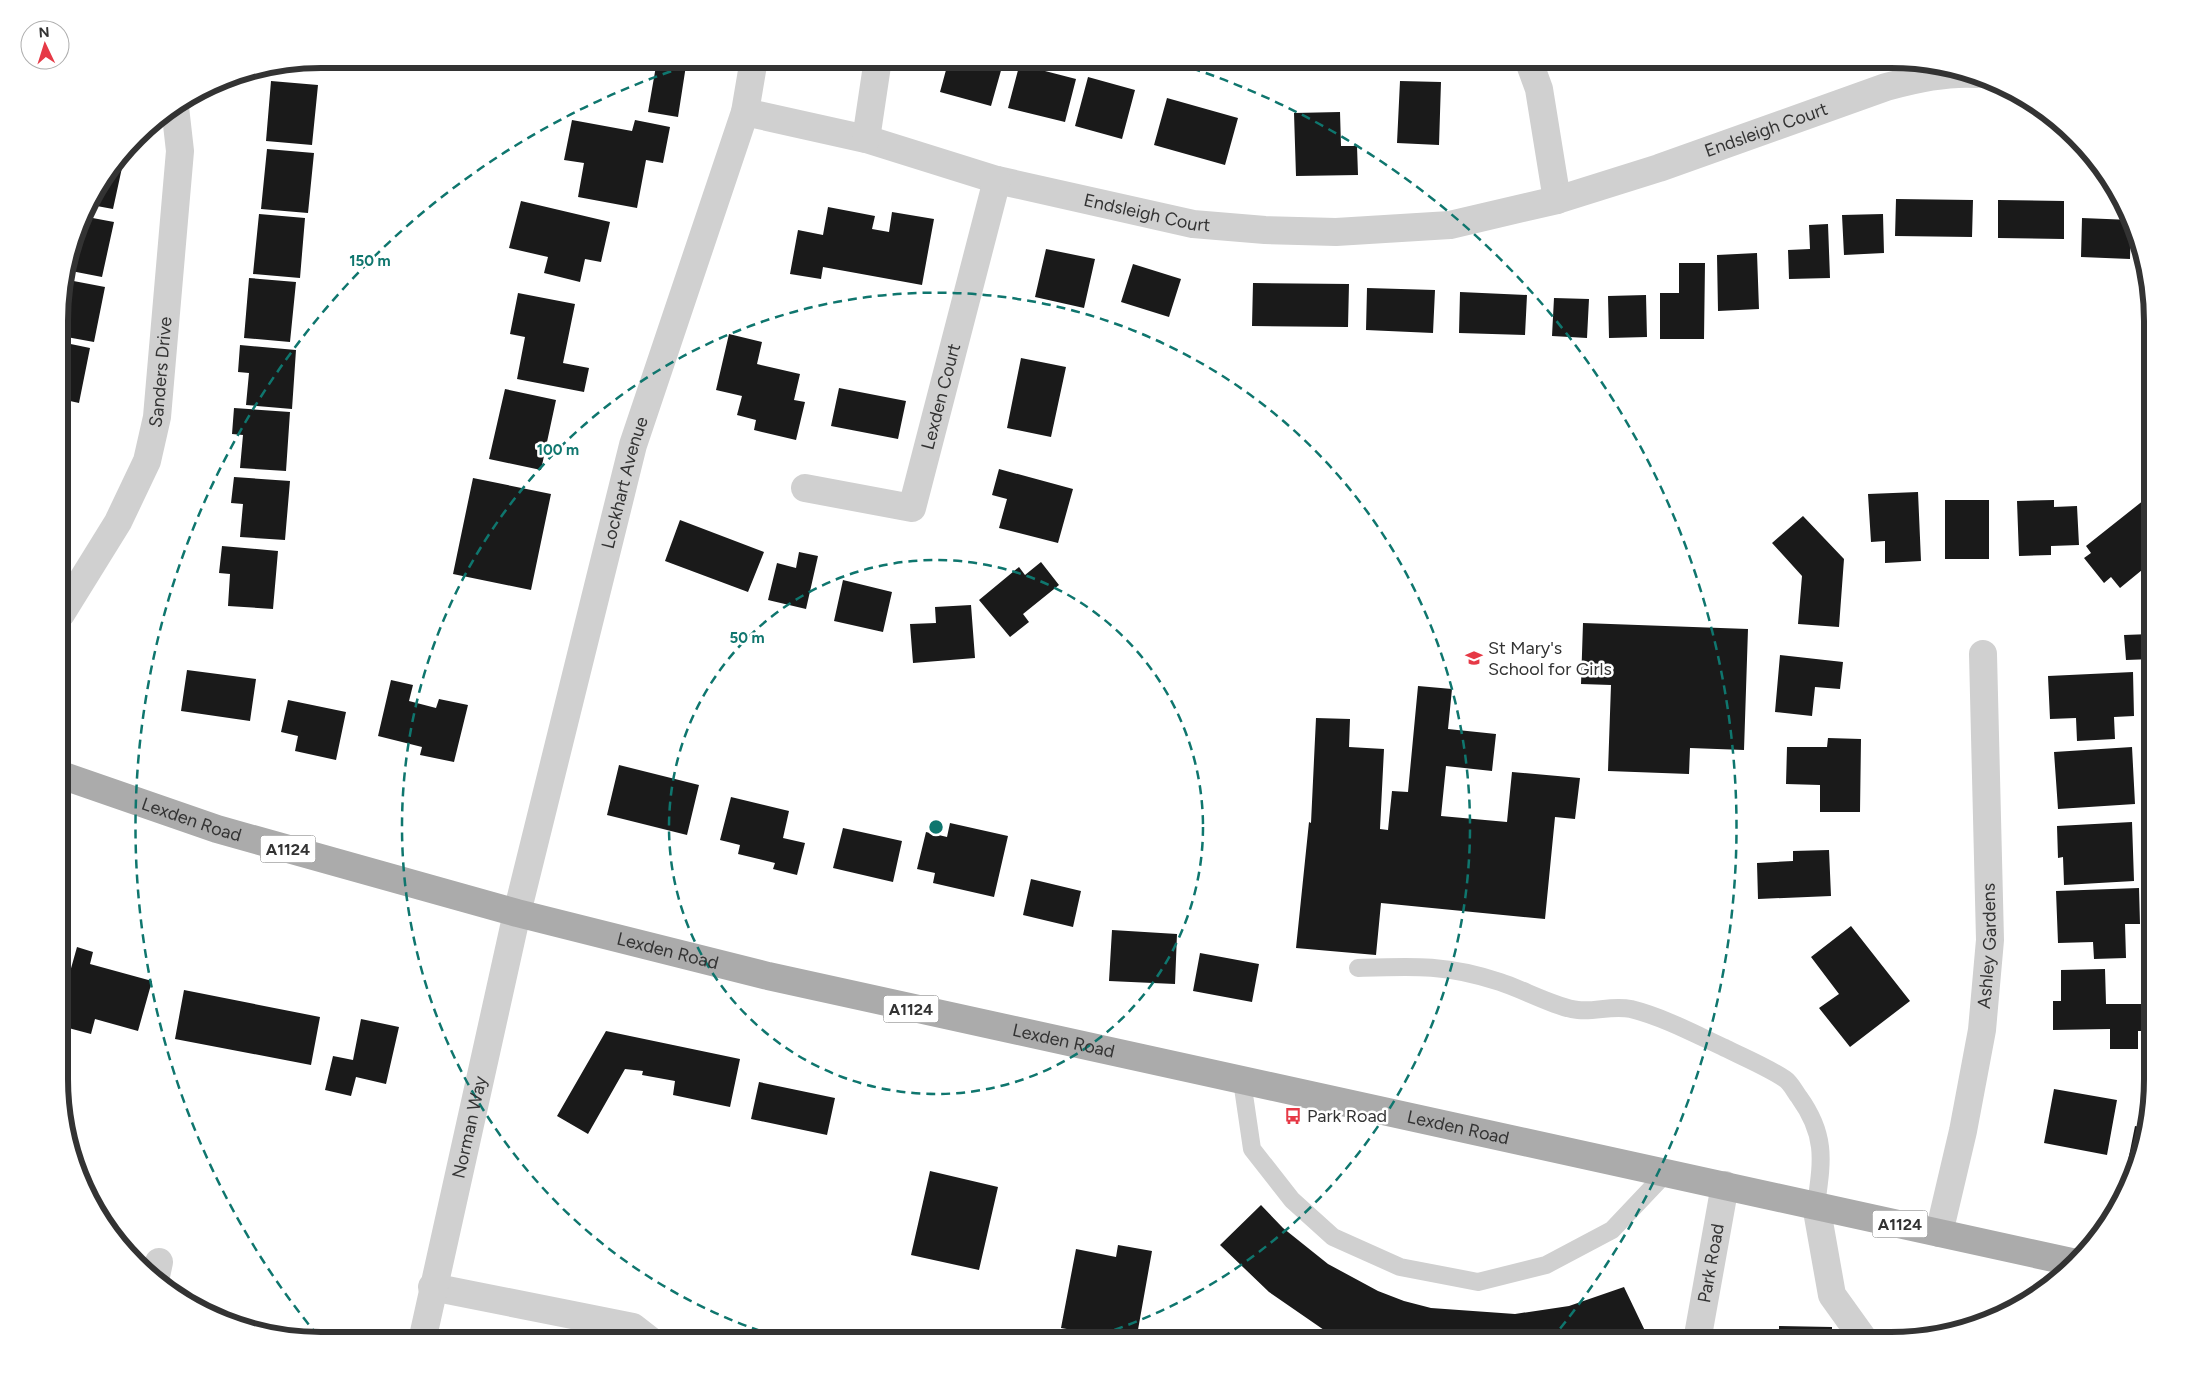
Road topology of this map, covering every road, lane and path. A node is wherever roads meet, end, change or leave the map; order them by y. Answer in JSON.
{"nodes":[{"id":1,"x":753,"y":67,"type":"edge"},
{"id":2,"x":877,"y":67,"type":"edge"},
{"id":3,"x":1531,"y":67,"type":"edge"},
{"id":4,"x":1951,"y":74,"type":"edge"},
{"id":5,"x":745,"y":112,"type":"junction"},
{"id":6,"x":176,"y":113,"type":"edge"},
{"id":7,"x":866,"y":140,"type":"junction"},
{"id":8,"x":997,"y":180,"type":"junction"},
{"id":9,"x":1557,"y":200,"type":"junction"},
{"id":10,"x":804,"y":488,"type":"dead end"},
{"id":11,"x":67,"y":602,"type":"edge"},
{"id":12,"x":1983,"y":654,"type":"dead end"},
{"id":13,"x":67,"y":777,"type":"edge"},
{"id":14,"x":517,"y":913,"type":"junction"},
{"id":15,"x":1358,"y":968,"type":"dead end"},
{"id":16,"x":1242,"y":1081,"type":"junction"},
{"id":17,"x":1666,"y":1174,"type":"junction"},
{"id":18,"x":1725,"y":1185,"type":"junction"},
{"id":19,"x":1816,"y":1205,"type":"junction"},
{"id":20,"x":1939,"y":1233,"type":"junction"},
{"id":21,"x":2067,"y":1261,"type":"edge"},
{"id":22,"x":432,"y":1287,"type":"junction"},
{"id":23,"x":424,"y":1332,"type":"edge"},
{"id":24,"x":640,"y":1332,"type":"edge"},
{"id":25,"x":1699,"y":1332,"type":"edge"},
{"id":26,"x":1859,"y":1332,"type":"edge"}],
"edges":[{"from":1,"to":5,"type":"street","name":"Lockhart Avenue"},
{"from":2,"to":7,"type":"street"},
{"from":3,"to":9,"type":"street"},
{"from":4,"to":9,"type":"street","name":"Endsleigh Court"},
{"from":5,"to":7,"type":"street","name":"Endsleigh Court"},
{"from":5,"to":14,"type":"street","name":"Lockhart Avenue"},
{"from":6,"to":11,"type":"street","name":"Sanders Drive"},
{"from":7,"to":8,"type":"street","name":"Endsleigh Court"},
{"from":8,"to":9,"type":"street","name":"Endsleigh Court"},
{"from":8,"to":10,"type":"street","name":"Lexden Court"},
{"from":12,"to":20,"type":"street","name":"Ashley Gardens"},
{"from":13,"to":14,"type":"main road","name":"Lexden Road","number":"A1124"},
{"from":14,"to":16,"type":"main road","name":"Lexden Road","number":"A1124"},
{"from":14,"to":22,"type":"street","name":"Norman Way"},
{"from":15,"to":19,"type":"lane"},
{"from":16,"to":17,"type":"main road","name":"Lexden Road","number":"A1124"},
{"from":16,"to":17,"type":"lane"},
{"from":17,"to":18,"type":"main road","name":"Lexden Road","number":"A1124"},
{"from":18,"to":19,"type":"main road","name":"Lexden Road","number":"A1124"},
{"from":18,"to":25,"type":"street","name":"Park Road"},
{"from":19,"to":20,"type":"main road","name":"Lexden Road","number":"A1124"},
{"from":19,"to":26,"type":"street"},
{"from":20,"to":21,"type":"main road","name":"Lexden Road","number":"A1124"},
{"from":22,"to":23,"type":"street","name":"Norman Way"},
{"from":22,"to":24,"type":"street"}]}
